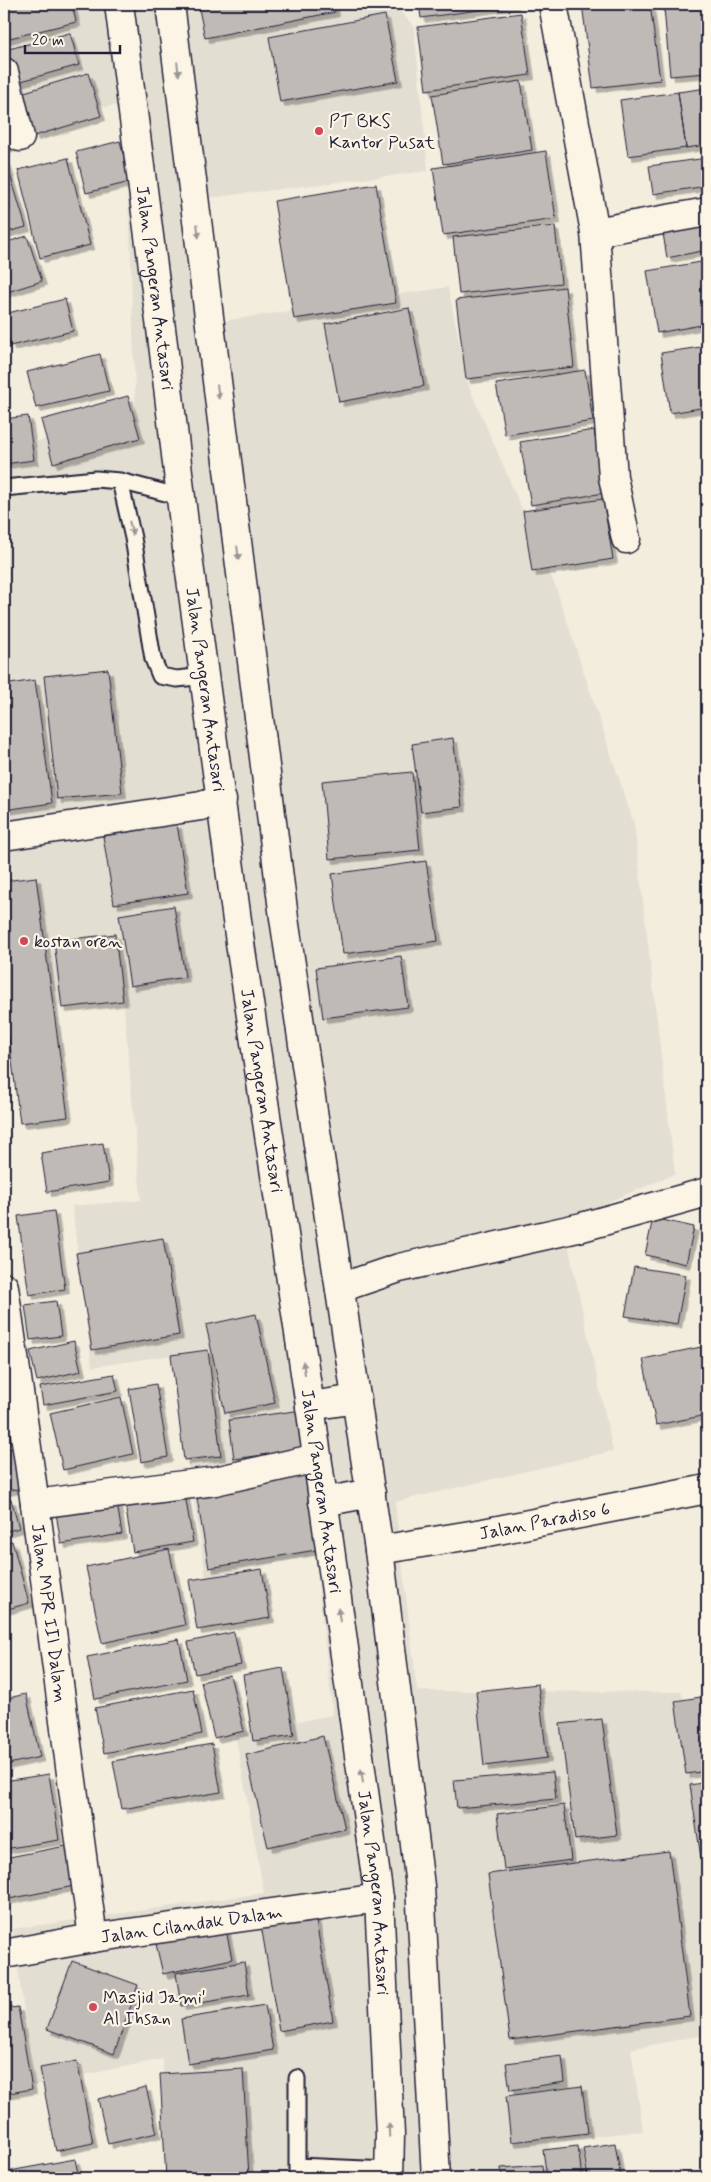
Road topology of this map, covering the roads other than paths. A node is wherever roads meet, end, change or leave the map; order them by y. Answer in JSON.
{"nodes":[{"id":1,"x":119,"y":4,"type":"edge"},
{"id":2,"x":170,"y":4,"type":"edge"},
{"id":3,"x":553,"y":4,"type":"edge"},
{"id":4,"x":4,"y":72,"type":"edge"},
{"id":5,"x":20,"y":137,"type":"dead end"},
{"id":6,"x":707,"y":212,"type":"edge"},
{"id":7,"x":595,"y":232,"type":"junction"},
{"id":8,"x":120,"y":481,"type":"junction"},
{"id":9,"x":4,"y":488,"type":"edge"},
{"id":10,"x":181,"y":496,"type":"junction"},
{"id":11,"x":626,"y":539,"type":"dead end"},
{"id":12,"x":205,"y":676,"type":"junction"},
{"id":13,"x":222,"y":800,"type":"junction"},
{"id":14,"x":4,"y":836,"type":"edge"},
{"id":15,"x":707,"y":1192,"type":"edge"},
{"id":16,"x":4,"y":1287,"type":"edge"},
{"id":17,"x":340,"y":1288,"type":"junction"},
{"id":18,"x":6,"y":1318,"type":"edge"},
{"id":19,"x":9,"y":1376,"type":"edge"},
{"id":20,"x":357,"y":1399,"type":"junction"},
{"id":21,"x":310,"y":1406,"type":"junction"},
{"id":22,"x":317,"y":1458,"type":"junction"},
{"id":23,"x":707,"y":1489,"type":"edge"},
{"id":24,"x":371,"y":1493,"type":"junction"},
{"id":25,"x":323,"y":1502,"type":"junction"},
{"id":26,"x":35,"y":1504,"type":"junction"},
{"id":27,"x":379,"y":1550,"type":"junction"},
{"id":28,"x":380,"y":1898,"type":"junction"},
{"id":29,"x":93,"y":1938,"type":"junction"},
{"id":30,"x":4,"y":1954,"type":"edge"},
{"id":31,"x":297,"y":2078,"type":"dead end"},
{"id":32,"x":297,"y":2172,"type":"edge"},
{"id":33,"x":389,"y":2174,"type":"edge"},
{"id":34,"x":436,"y":2178,"type":"edge"}],
"edges":[{"from":1,"to":10,"type":"main road","name":"Jalan Pangeran Antasari"},
{"from":2,"to":17,"type":"main road","one_way":true},
{"from":3,"to":7,"type":"main road"},
{"from":4,"to":5,"type":"main road"},
{"from":6,"to":7,"type":"main road"},
{"from":7,"to":11,"type":"main road"},
{"from":8,"to":9,"type":"lane"},
{"from":8,"to":10,"type":"lane"},
{"from":8,"to":12,"type":"lane","one_way":true},
{"from":10,"to":12,"type":"main road","name":"Jalan Pangeran Antasari"},
{"from":12,"to":13,"type":"main road","name":"Jalan Pangeran Antasari"},
{"from":13,"to":14,"type":"main road"},
{"from":21,"to":13,"type":"main road","name":"Jalan Pangeran Antasari","one_way":true},
{"from":15,"to":17,"type":"main road"},
{"from":16,"to":18,"type":"main road","name":"Jalan MPR III Dalam"},
{"from":17,"to":20,"type":"main road"},
{"from":18,"to":19,"type":"main road","name":"Jalan MPR III Dalam"},
{"from":19,"to":26,"type":"main road","name":"Jalan MPR III Dalam"},
{"from":20,"to":21,"type":"main road"},
{"from":20,"to":24,"type":"main road"},
{"from":21,"to":22,"type":"main road","name":"Jalan Pangeran Antasari"},
{"from":22,"to":25,"type":"main road","name":"Jalan Pangeran Antasari"},
{"from":22,"to":26,"type":"main road"},
{"from":23,"to":27,"type":"main road","name":"Jalan Paradiso 6"},
{"from":24,"to":25,"type":"main road"},
{"from":24,"to":27,"type":"main road"},
{"from":28,"to":25,"type":"main road","name":"Jalan Pangeran Antasari","one_way":true},
{"from":26,"to":29,"type":"main road","name":"Jalan MPR III Dalam"},
{"from":27,"to":34,"type":"main road"},
{"from":28,"to":29,"type":"main road","name":"Jalan Cilandak Dalam"},
{"from":33,"to":28,"type":"main road","name":"Jalan Pangeran Antasari","one_way":true},
{"from":29,"to":30,"type":"main road","name":"Jalan Cilandak Dalam"},
{"from":31,"to":32,"type":"lane"},
{"from":32,"to":33,"type":"lane"}]}
